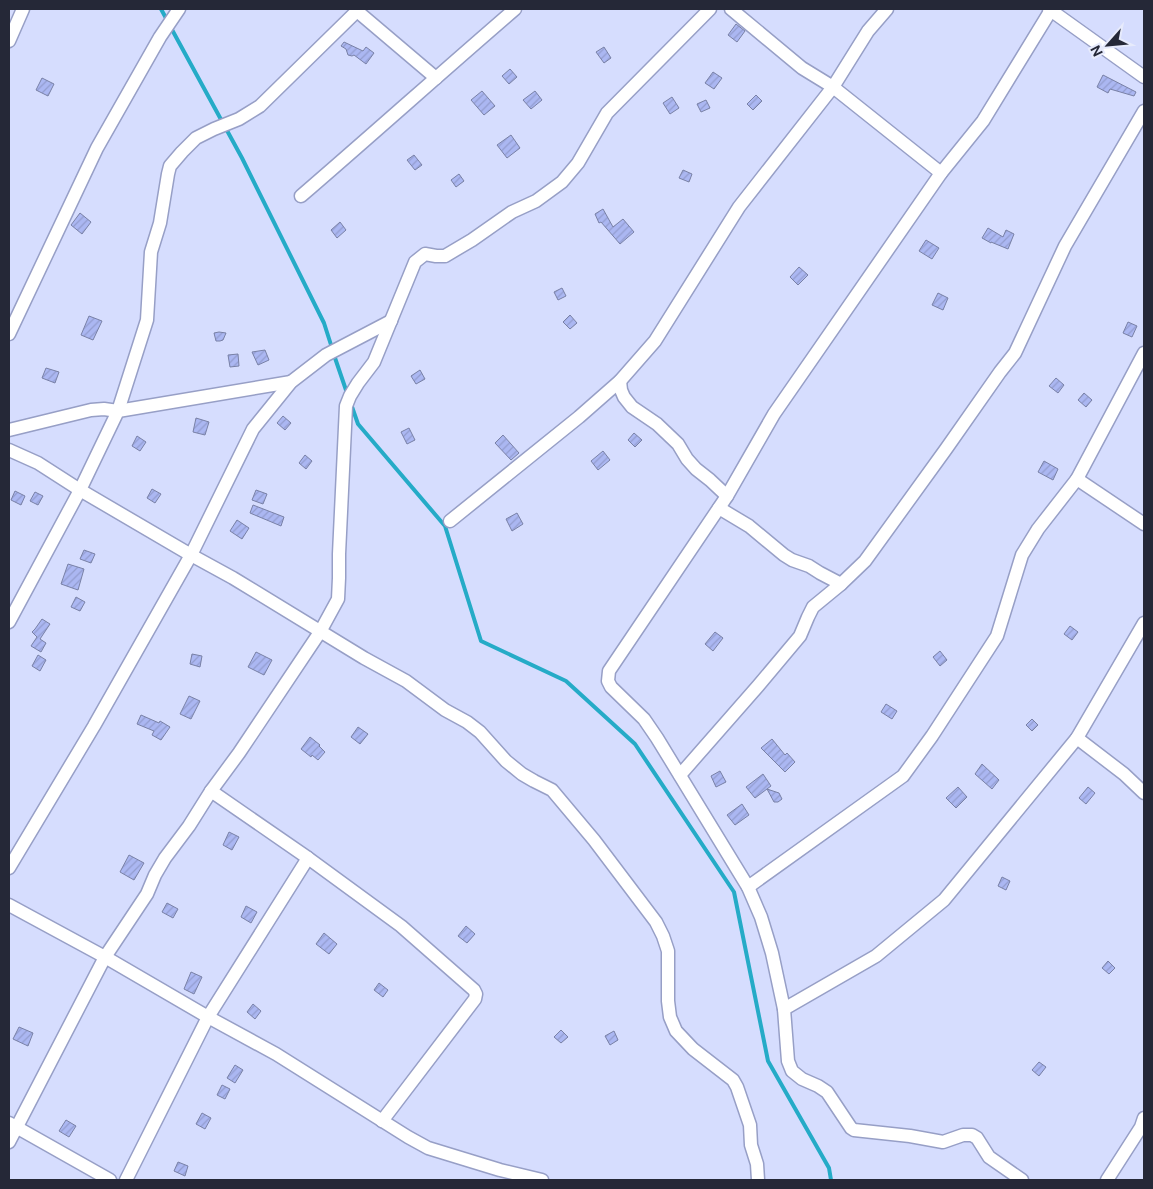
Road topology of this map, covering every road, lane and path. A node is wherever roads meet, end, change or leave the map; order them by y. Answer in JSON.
{"nodes":[{"id":1,"x":23,"y":9,"type":"edge"},
{"id":2,"x":179,"y":9,"type":"edge"},
{"id":3,"x":515,"y":9,"type":"edge"},
{"id":4,"x":710,"y":9,"type":"edge"},
{"id":5,"x":731,"y":9,"type":"edge"},
{"id":6,"x":888,"y":9,"type":"edge"},
{"id":7,"x":358,"y":10,"type":"edge"},
{"id":8,"x":1050,"y":10,"type":"edge"},
{"id":9,"x":9,"y":41,"type":"edge"},
{"id":10,"x":1144,"y":77,"type":"edge"},
{"id":11,"x":436,"y":78,"type":"junction"},
{"id":12,"x":833,"y":88,"type":"junction"},
{"id":13,"x":1144,"y":111,"type":"edge"},
{"id":14,"x":941,"y":173,"type":"junction"},
{"id":15,"x":301,"y":196,"type":"dead end"},
{"id":16,"x":391,"y":321,"type":"junction"},
{"id":17,"x":9,"y":334,"type":"edge"},
{"id":18,"x":1144,"y":353,"type":"edge"},
{"id":19,"x":620,"y":381,"type":"junction"},
{"id":20,"x":291,"y":382,"type":"junction"},
{"id":21,"x":118,"y":411,"type":"junction"},
{"id":22,"x":9,"y":430,"type":"edge"},
{"id":23,"x":9,"y":450,"type":"edge"},
{"id":24,"x":1077,"y":479,"type":"junction"},
{"id":25,"x":80,"y":490,"type":"junction"},
{"id":26,"x":726,"y":496,"type":"junction"},
{"id":27,"x":718,"y":508,"type":"junction"},
{"id":28,"x":450,"y":521,"type":"dead end"},
{"id":29,"x":1144,"y":524,"type":"edge"},
{"id":30,"x":191,"y":555,"type":"junction"},
{"id":31,"x":841,"y":584,"type":"junction"},
{"id":32,"x":9,"y":622,"type":"edge"},
{"id":33,"x":1144,"y":624,"type":"edge"},
{"id":34,"x":320,"y":632,"type":"junction"},
{"id":35,"x":1077,"y":738,"type":"junction"},
{"id":36,"x":680,"y":775,"type":"junction"},
{"id":37,"x":211,"y":791,"type":"junction"},
{"id":38,"x":1144,"y":793,"type":"edge"},
{"id":39,"x":308,"y":858,"type":"junction"},
{"id":40,"x":9,"y":868,"type":"edge"},
{"id":41,"x":748,"y":887,"type":"junction"},
{"id":42,"x":9,"y":905,"type":"edge"},
{"id":43,"x":104,"y":957,"type":"junction"},
{"id":44,"x":784,"y":1009,"type":"junction"},
{"id":45,"x":208,"y":1017,"type":"junction"},
{"id":46,"x":1144,"y":1118,"type":"edge"},
{"id":47,"x":382,"y":1120,"type":"junction"},
{"id":48,"x":13,"y":1125,"type":"edge"},
{"id":49,"x":9,"y":1142,"type":"edge"},
{"id":50,"x":497,"y":1175,"type":"edge"},
{"id":51,"x":110,"y":1180,"type":"edge"},
{"id":52,"x":126,"y":1180,"type":"edge"},
{"id":53,"x":542,"y":1180,"type":"edge"},
{"id":54,"x":758,"y":1180,"type":"edge"},
{"id":55,"x":1022,"y":1180,"type":"edge"},
{"id":56,"x":1107,"y":1180,"type":"edge"}],
"edges":[{"from":1,"to":9,"type":"street"},
{"from":2,"to":17,"type":"street"},
{"from":3,"to":11,"type":"street"},
{"from":4,"to":16,"type":"street"},
{"from":5,"to":12,"type":"street"},
{"from":6,"to":12,"type":"street"},
{"from":7,"to":11,"type":"street"},
{"from":7,"to":21,"type":"street"},
{"from":8,"to":10,"type":"street"},
{"from":8,"to":14,"type":"street"},
{"from":11,"to":15,"type":"street"},
{"from":12,"to":14,"type":"street"},
{"from":12,"to":19,"type":"street"},
{"from":13,"to":31,"type":"street"},
{"from":14,"to":26,"type":"street"},
{"from":16,"to":20,"type":"street"},
{"from":16,"to":34,"type":"street"},
{"from":18,"to":24,"type":"street"},
{"from":19,"to":26,"type":"street"},
{"from":19,"to":28,"type":"street"},
{"from":20,"to":21,"type":"street"},
{"from":20,"to":30,"type":"street"},
{"from":21,"to":22,"type":"street"},
{"from":21,"to":25,"type":"street"},
{"from":23,"to":25,"type":"street"},
{"from":24,"to":29,"type":"street"},
{"from":24,"to":41,"type":"street"},
{"from":25,"to":30,"type":"street"},
{"from":25,"to":32,"type":"street"},
{"from":26,"to":27,"type":"street"},
{"from":27,"to":31,"type":"street"},
{"from":27,"to":36,"type":"street"},
{"from":30,"to":34,"type":"street"},
{"from":30,"to":40,"type":"street"},
{"from":31,"to":36,"type":"street"},
{"from":33,"to":35,"type":"street"},
{"from":34,"to":37,"type":"street"},
{"from":34,"to":54,"type":"street"},
{"from":35,"to":38,"type":"street"},
{"from":35,"to":44,"type":"street"},
{"from":36,"to":41,"type":"street"},
{"from":37,"to":39,"type":"street"},
{"from":37,"to":43,"type":"street"},
{"from":39,"to":45,"type":"street"},
{"from":39,"to":47,"type":"street"},
{"from":41,"to":44,"type":"street"},
{"from":42,"to":43,"type":"street"},
{"from":43,"to":45,"type":"street"},
{"from":43,"to":48,"type":"street"},
{"from":44,"to":55,"type":"street"},
{"from":45,"to":47,"type":"street"},
{"from":45,"to":52,"type":"street"},
{"from":46,"to":56,"type":"street"},
{"from":47,"to":50,"type":"street"},
{"from":48,"to":49,"type":"street"},
{"from":48,"to":51,"type":"street"},
{"from":50,"to":53,"type":"street"}]}
